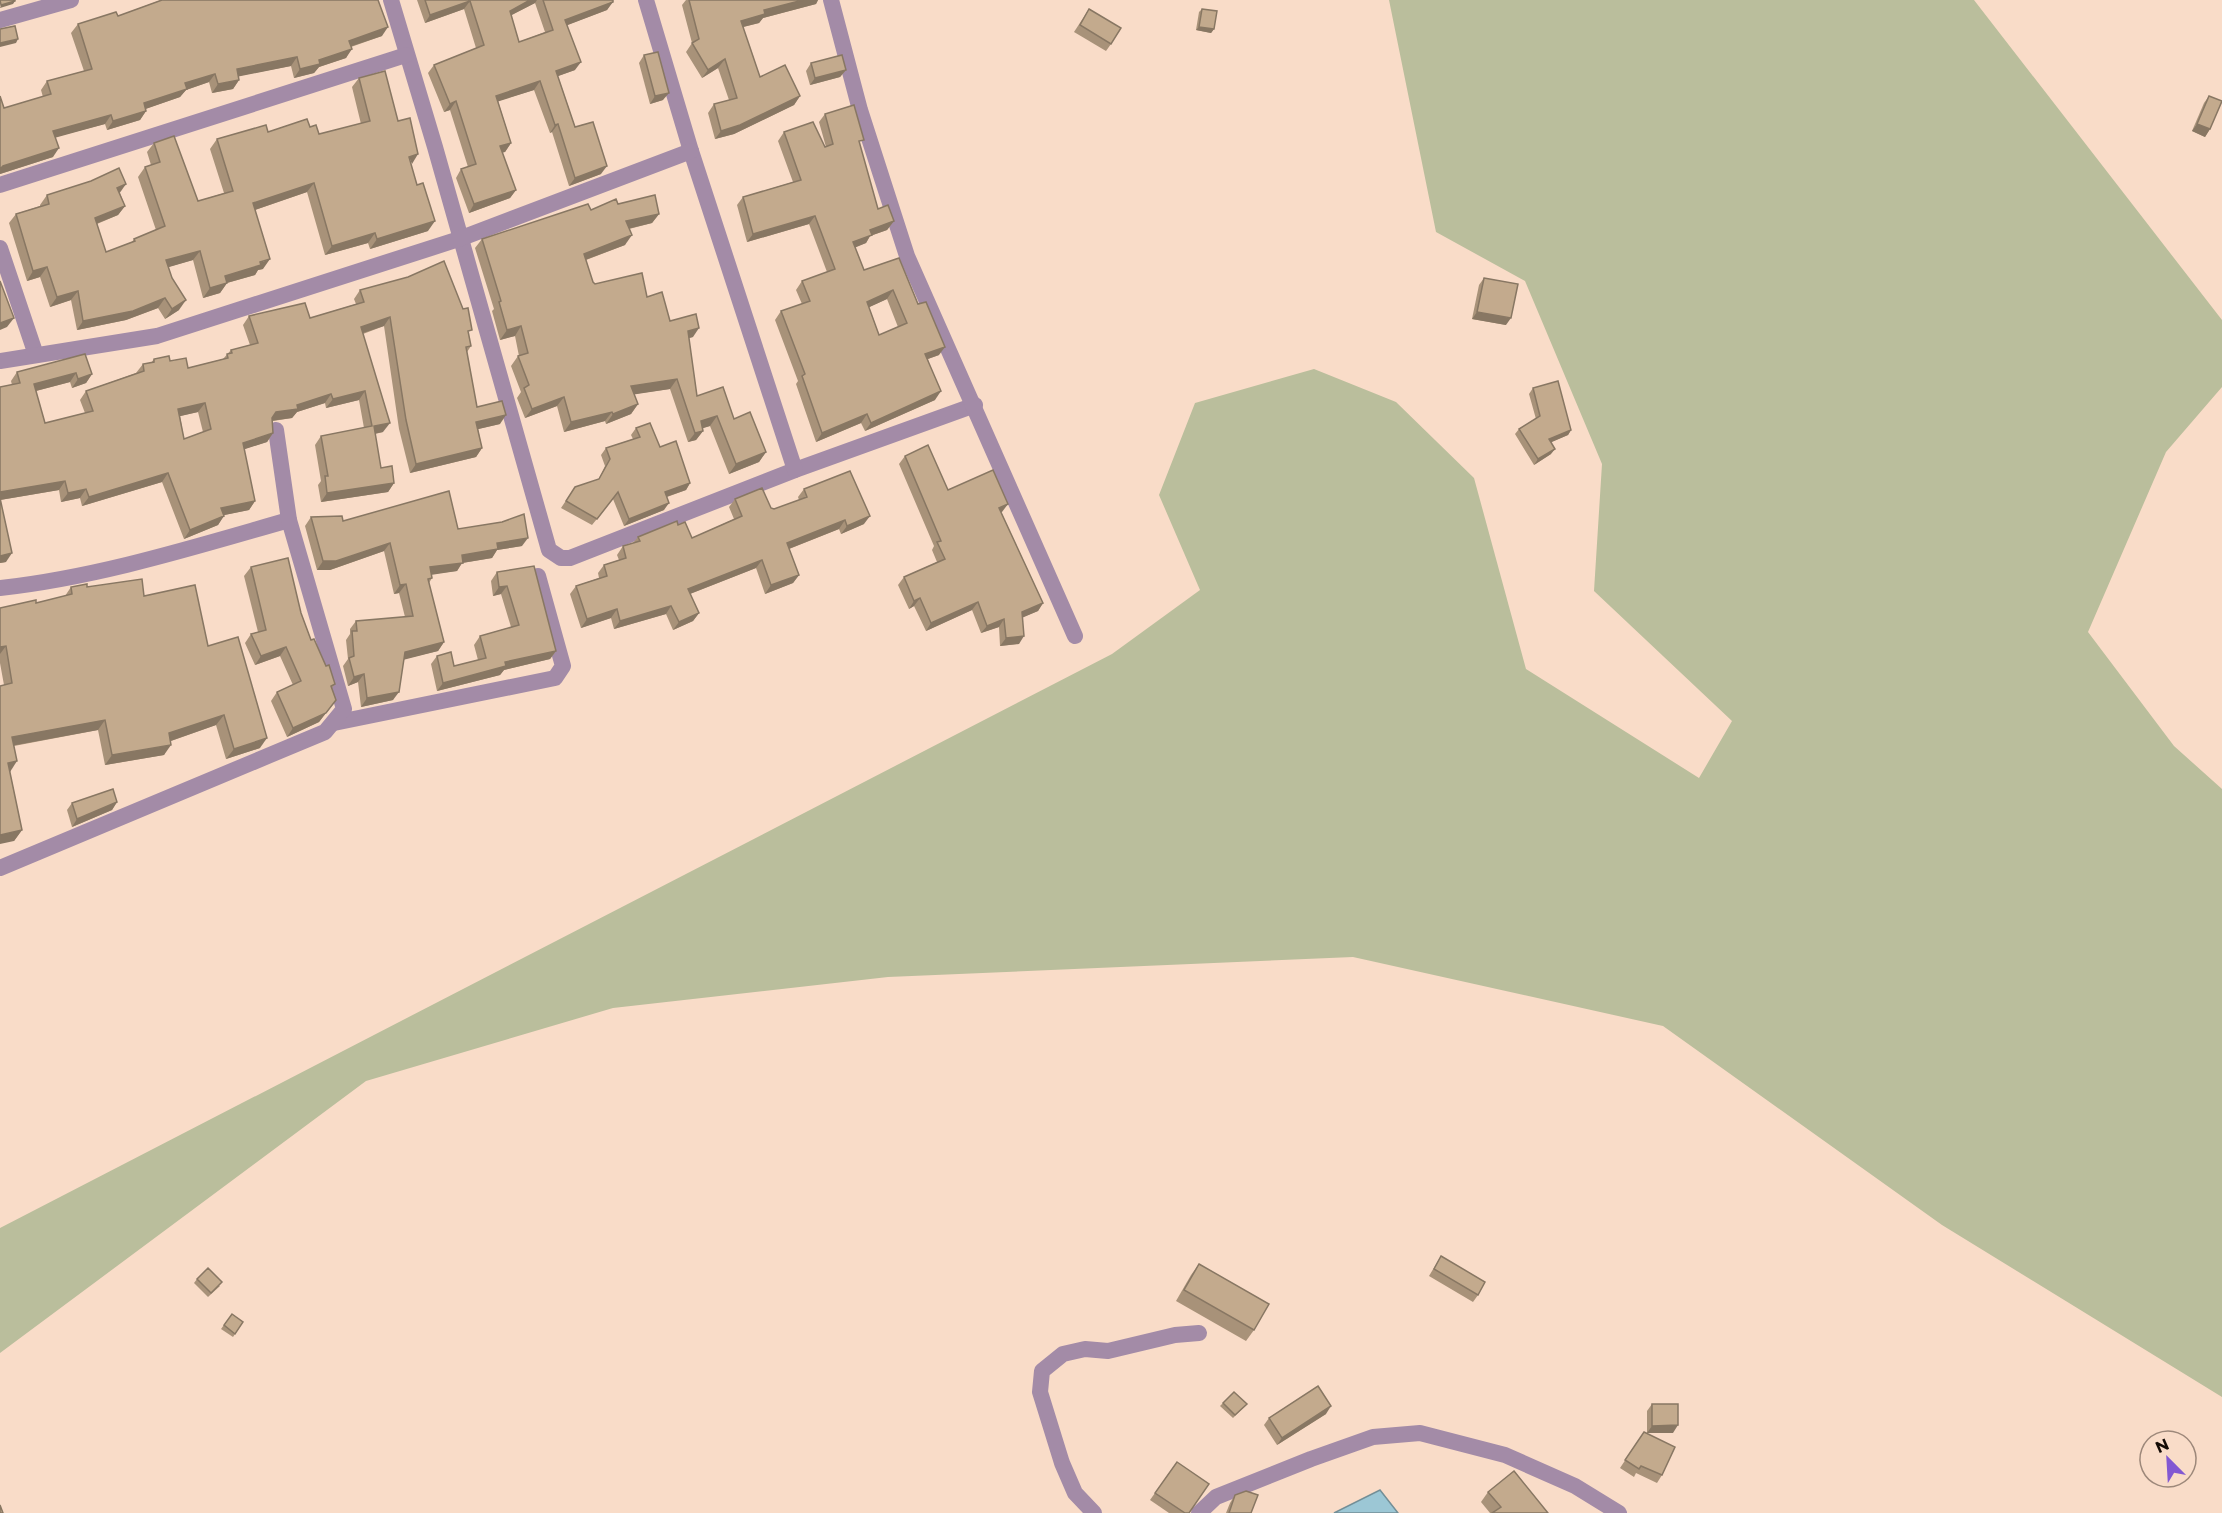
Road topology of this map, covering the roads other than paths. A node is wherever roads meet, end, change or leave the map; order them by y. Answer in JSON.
{"nodes":[{"id":1,"x":71,"y":0,"type":"edge"},
{"id":2,"x":391,"y":0,"type":"edge"},
{"id":3,"x":646,"y":0,"type":"edge"},
{"id":4,"x":831,"y":0,"type":"edge"},
{"id":5,"x":0,"y":20,"type":"edge"},
{"id":6,"x":406,"y":55,"type":"junction"},
{"id":7,"x":691,"y":151,"type":"junction"},
{"id":8,"x":0,"y":185,"type":"edge"},
{"id":9,"x":459,"y":238,"type":"junction"},
{"id":10,"x":0,"y":248,"type":"edge"},
{"id":11,"x":36,"y":355,"type":"junction"},
{"id":12,"x":0,"y":361,"type":"edge"},
{"id":13,"x":975,"y":405,"type":"junction"},
{"id":14,"x":276,"y":430,"type":"dead end"},
{"id":15,"x":795,"y":470,"type":"junction"},
{"id":16,"x":290,"y":520,"type":"junction"},
{"id":17,"x":538,"y":576,"type":"edge"},
{"id":18,"x":0,"y":588,"type":"edge"},
{"id":19,"x":1075,"y":636,"type":"dead end"},
{"id":20,"x":334,"y":723,"type":"junction"},
{"id":21,"x":0,"y":868,"type":"edge"},
{"id":22,"x":1199,"y":1333,"type":"dead end"},
{"id":23,"x":1094,"y":1513,"type":"edge"},
{"id":24,"x":1199,"y":1513,"type":"edge"},
{"id":25,"x":1619,"y":1513,"type":"edge"}],
"edges":[{"from":1,"to":5,"type":"street"},
{"from":2,"to":6,"type":"street"},
{"from":3,"to":7,"type":"street"},
{"from":4,"to":13,"type":"street"},
{"from":6,"to":8,"type":"street"},
{"from":6,"to":9,"type":"street"},
{"from":7,"to":9,"type":"street"},
{"from":7,"to":15,"type":"street"},
{"from":9,"to":11,"type":"street"},
{"from":9,"to":15,"type":"street"},
{"from":10,"to":11,"type":"street"},
{"from":11,"to":12,"type":"street"},
{"from":13,"to":15,"type":"street"},
{"from":13,"to":19,"type":"street"},
{"from":14,"to":16,"type":"street"},
{"from":16,"to":18,"type":"street"},
{"from":16,"to":20,"type":"street"},
{"from":17,"to":20,"type":"street"},
{"from":20,"to":21,"type":"street"},
{"from":22,"to":23,"type":"street"},
{"from":24,"to":25,"type":"street"}]}
